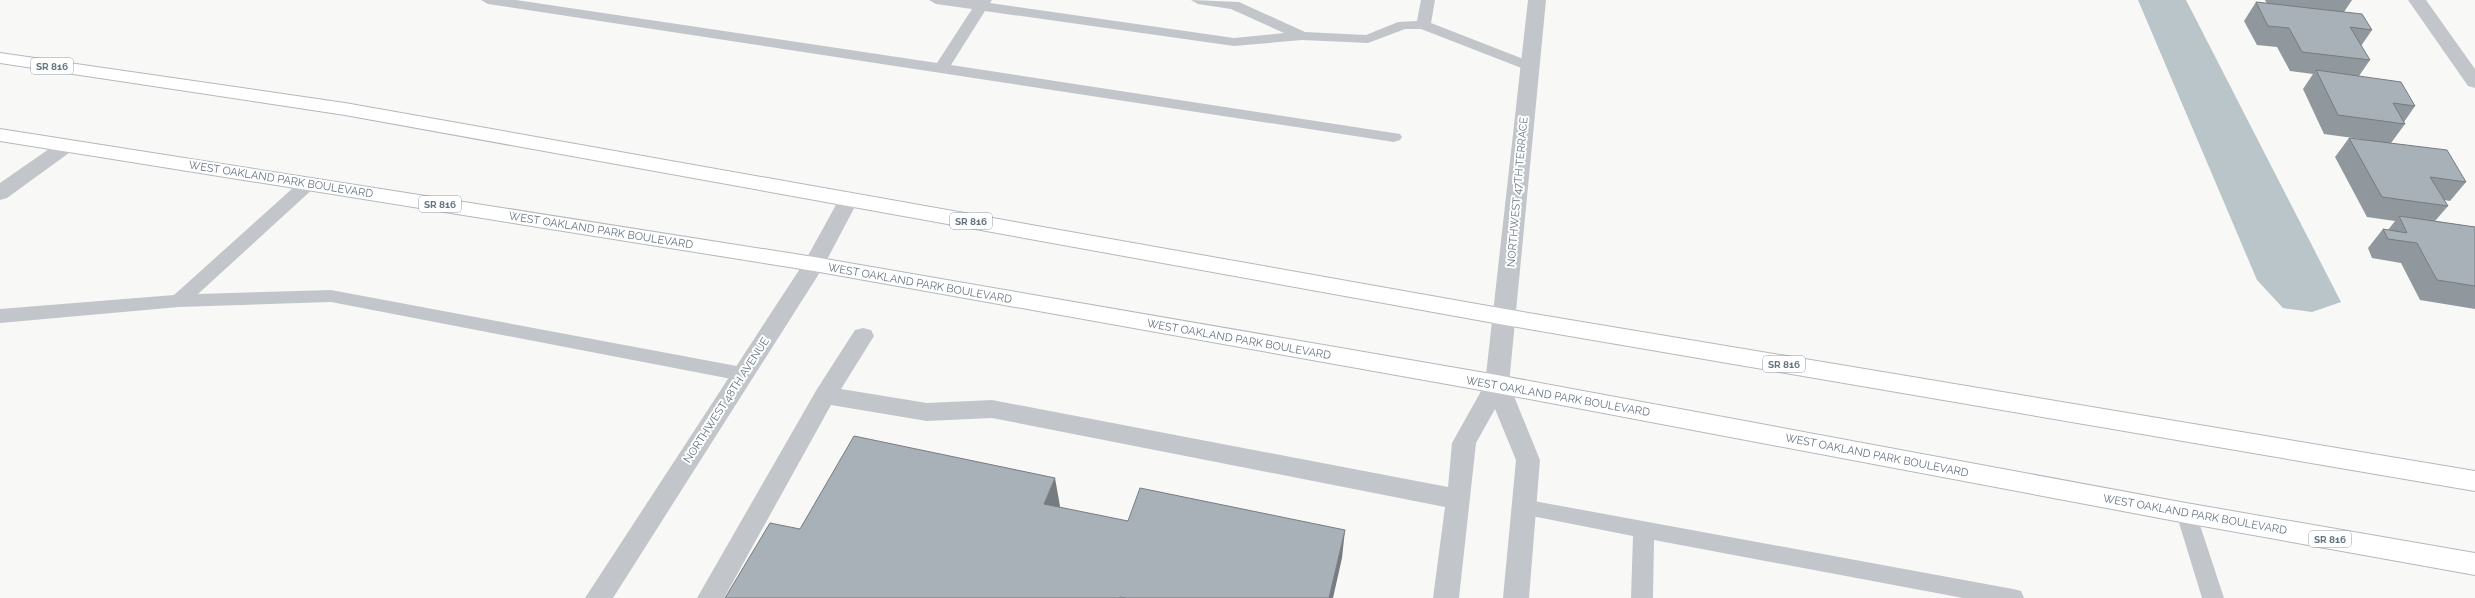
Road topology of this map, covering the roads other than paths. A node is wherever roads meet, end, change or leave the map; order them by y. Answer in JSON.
{"nodes":[{"id":1,"x":488,"y":0,"type":"edge"},
{"id":2,"x":936,"y":0,"type":"edge"},
{"id":3,"x":1198,"y":0,"type":"edge"},
{"id":4,"x":1428,"y":0,"type":"edge"},
{"id":5,"x":1537,"y":0,"type":"edge"},
{"id":6,"x":2418,"y":0,"type":"edge"},
{"id":7,"x":983,"y":3,"type":"edge"},
{"id":8,"x":540,"y":4,"type":"edge"},
{"id":9,"x":1423,"y":24,"type":"junction"},
{"id":10,"x":1302,"y":36,"type":"junction"},
{"id":11,"x":0,"y":58,"type":"edge"},
{"id":12,"x":1529,"y":66,"type":"junction"},
{"id":13,"x":941,"y":69,"type":"junction"},
{"id":14,"x":2475,"y":82,"type":"edge"},
{"id":15,"x":0,"y":135,"type":"edge"},
{"id":16,"x":1394,"y":137,"type":"dead end"},
{"id":17,"x":66,"y":146,"type":"junction"},
{"id":18,"x":309,"y":183,"type":"junction"},
{"id":19,"x":0,"y":193,"type":"edge"},
{"id":20,"x":849,"y":199,"type":"junction"},
{"id":21,"x":814,"y":264,"type":"junction"},
{"id":22,"x":179,"y":302,"type":"junction"},
{"id":23,"x":0,"y":316,"type":"edge"},
{"id":24,"x":1505,"y":317,"type":"junction"},
{"id":25,"x":863,"y":336,"type":"dead end"},
{"id":26,"x":742,"y":374,"type":"junction"},
{"id":27,"x":1497,"y":384,"type":"junction"},
{"id":28,"x":825,"y":395,"type":"junction"},
{"id":29,"x":2475,"y":481,"type":"edge"},
{"id":30,"x":1460,"y":500,"type":"junction"},
{"id":31,"x":1523,"y":507,"type":"junction"},
{"id":32,"x":2186,"y":513,"type":"junction"},
{"id":33,"x":1644,"y":529,"type":"junction"},
{"id":34,"x":2475,"y":564,"type":"edge"},
{"id":35,"x":598,"y":598,"type":"edge"},
{"id":36,"x":710,"y":598,"type":"edge"},
{"id":37,"x":1446,"y":598,"type":"edge"},
{"id":38,"x":1516,"y":598,"type":"edge"},
{"id":39,"x":1642,"y":598,"type":"edge"},
{"id":40,"x":2014,"y":598,"type":"edge"},
{"id":41,"x":2213,"y":598,"type":"edge"}],
"edges":[{"from":1,"to":8,"type":"lane"},
{"from":2,"to":7,"type":"lane"},
{"from":3,"to":10,"type":"lane"},
{"from":4,"to":9,"type":"lane"},
{"from":5,"to":12,"type":"street","name":"NORTHWEST 47TH TERRACE"},
{"from":6,"to":14,"type":"street"},
{"from":7,"to":10,"type":"lane"},
{"from":7,"to":13,"type":"lane"},
{"from":8,"to":13,"type":"lane"},
{"from":9,"to":10,"type":"lane"},
{"from":9,"to":12,"type":"lane"},
{"from":11,"to":20,"type":"main road","number":"SR 816"},
{"from":12,"to":24,"type":"street","name":"NORTHWEST 47TH TERRACE"},
{"from":13,"to":16,"type":"lane"},
{"from":15,"to":17,"type":"main road","name":"WEST OAKLAND PARK BOULEVARD","number":"SR 816"},
{"from":17,"to":18,"type":"main road","name":"WEST OAKLAND PARK BOULEVARD","number":"SR 816"},
{"from":17,"to":19,"type":"street"},
{"from":18,"to":21,"type":"main road","name":"WEST OAKLAND PARK BOULEVARD","number":"SR 816"},
{"from":18,"to":22,"type":"lane"},
{"from":20,"to":21,"type":"street","name":"NORTHWEST 48TH AVENUE"},
{"from":20,"to":24,"type":"main road","number":"SR 816"},
{"from":21,"to":26,"type":"street","name":"NORTHWEST 48TH AVENUE"},
{"from":21,"to":27,"type":"main road","name":"WEST OAKLAND PARK BOULEVARD","number":"SR 816"},
{"from":22,"to":23,"type":"lane"},
{"from":22,"to":26,"type":"lane"},
{"from":24,"to":27,"type":"street","name":"NORTHWEST 47TH TERRACE"},
{"from":24,"to":29,"type":"main road","number":"SR 816"},
{"from":25,"to":28,"type":"street"},
{"from":26,"to":35,"type":"street","name":"NORTHWEST 48TH AVENUE"},
{"from":27,"to":30,"type":"street","name":"NORTHWEST 47TH TERRACE"},
{"from":27,"to":31,"type":"street","name":"NORTHWEST 47TH TERRACE"},
{"from":27,"to":32,"type":"main road","name":"WEST OAKLAND PARK BOULEVARD","number":"SR 816"},
{"from":28,"to":30,"type":"street"},
{"from":28,"to":36,"type":"street"},
{"from":30,"to":37,"type":"street","name":"NORTHWEST 47TH TERRACE"},
{"from":31,"to":33,"type":"lane"},
{"from":31,"to":38,"type":"street","name":"NORTHWEST 47TH TERRACE"},
{"from":32,"to":34,"type":"main road","name":"WEST OAKLAND PARK BOULEVARD","number":"SR 816"},
{"from":32,"to":41,"type":"lane"},
{"from":33,"to":39,"type":"lane"},
{"from":33,"to":40,"type":"lane"}]}
